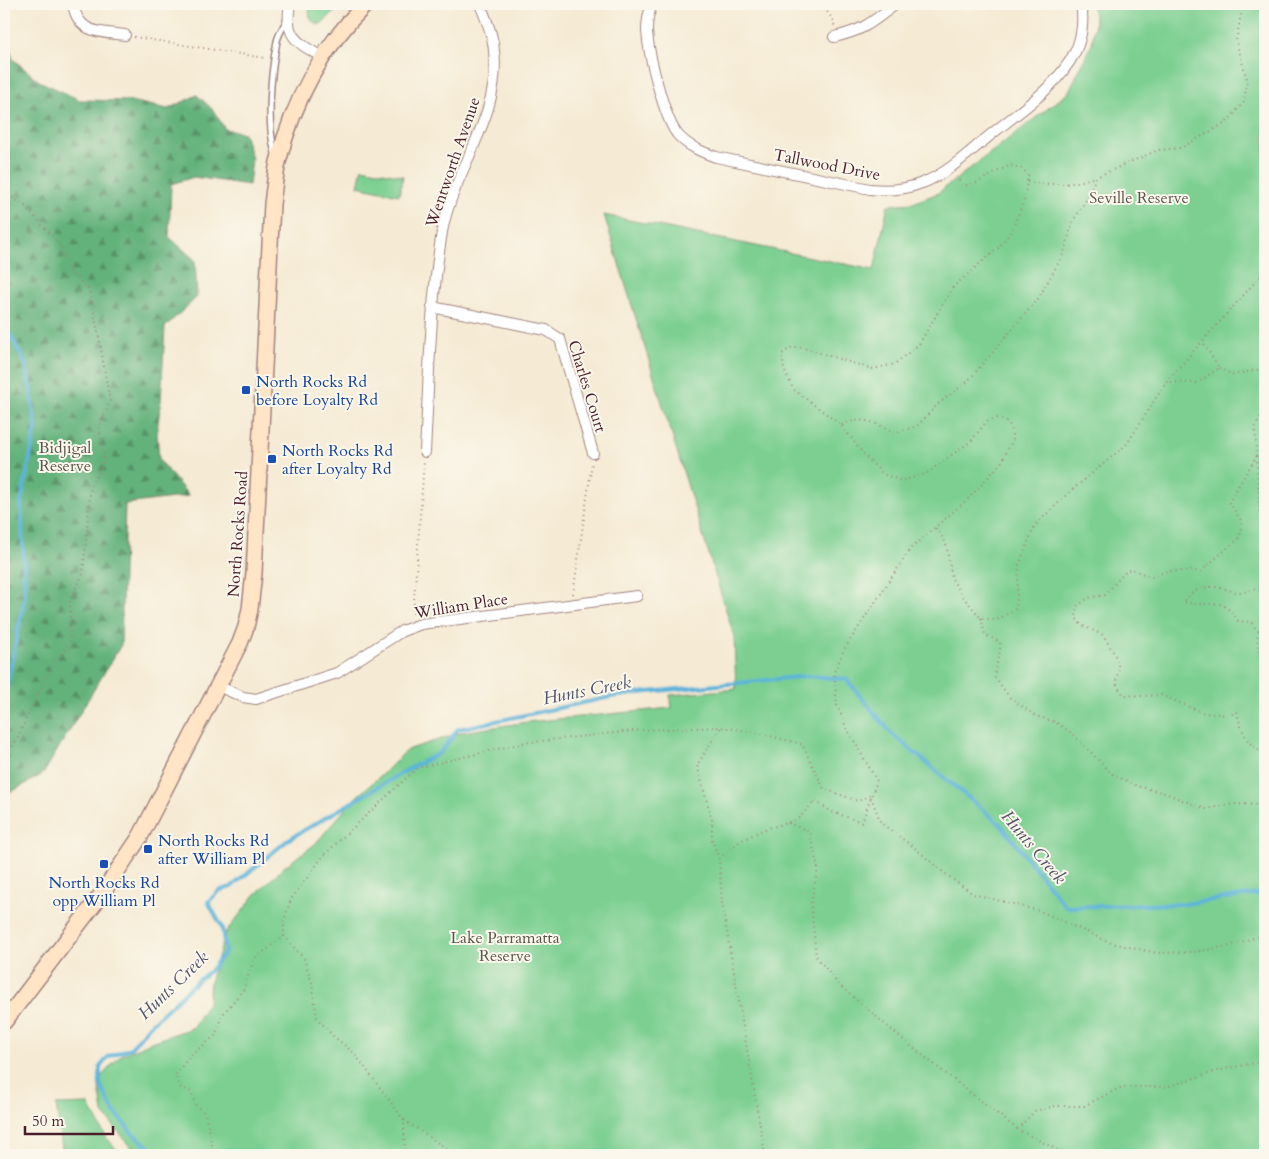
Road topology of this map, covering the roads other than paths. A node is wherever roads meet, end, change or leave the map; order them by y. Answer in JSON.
{"nodes":[{"id":1,"x":73,"y":4,"type":"edge"},
{"id":2,"x":290,"y":4,"type":"edge"},
{"id":3,"x":366,"y":4,"type":"edge"},
{"id":4,"x":480,"y":4,"type":"edge"},
{"id":5,"x":652,"y":4,"type":"edge"},
{"id":6,"x":896,"y":4,"type":"edge"},
{"id":7,"x":1081,"y":4,"type":"edge"},
{"id":8,"x":287,"y":19,"type":"junction"},
{"id":9,"x":125,"y":34,"type":"road end"},
{"id":10,"x":834,"y":37,"type":"road end"},
{"id":11,"x":322,"y":57,"type":"junction"},
{"id":12,"x":278,"y":163,"type":"junction"},
{"id":13,"x":432,"y":307,"type":"junction"},
{"id":14,"x":425,"y":452,"type":"road end"},
{"id":15,"x":592,"y":453,"type":"road end"},
{"id":16,"x":637,"y":596,"type":"dead end"},
{"id":17,"x":218,"y":686,"type":"junction"},
{"id":18,"x":4,"y":1022,"type":"edge"}],
"edges":[{"from":1,"to":9,"type":"street"},
{"from":2,"to":8,"type":"street"},
{"from":3,"to":11,"type":"main road","name":"North Rocks Road"},
{"from":4,"to":13,"type":"street","name":"Wentworth Avenue"},
{"from":5,"to":7,"type":"street","name":"Tallwood Drive"},
{"from":6,"to":10,"type":"street"},
{"from":8,"to":11,"type":"street"},
{"from":8,"to":12,"type":"lane"},
{"from":11,"to":12,"type":"main road","name":"North Rocks Road"},
{"from":12,"to":17,"type":"main road","name":"North Rocks Road"},
{"from":13,"to":14,"type":"street","name":"Wentworth Avenue"},
{"from":13,"to":15,"type":"street","name":"Charles Court"},
{"from":16,"to":17,"type":"street","name":"William Place"},
{"from":17,"to":18,"type":"main road","name":"North Rocks Road"}]}
